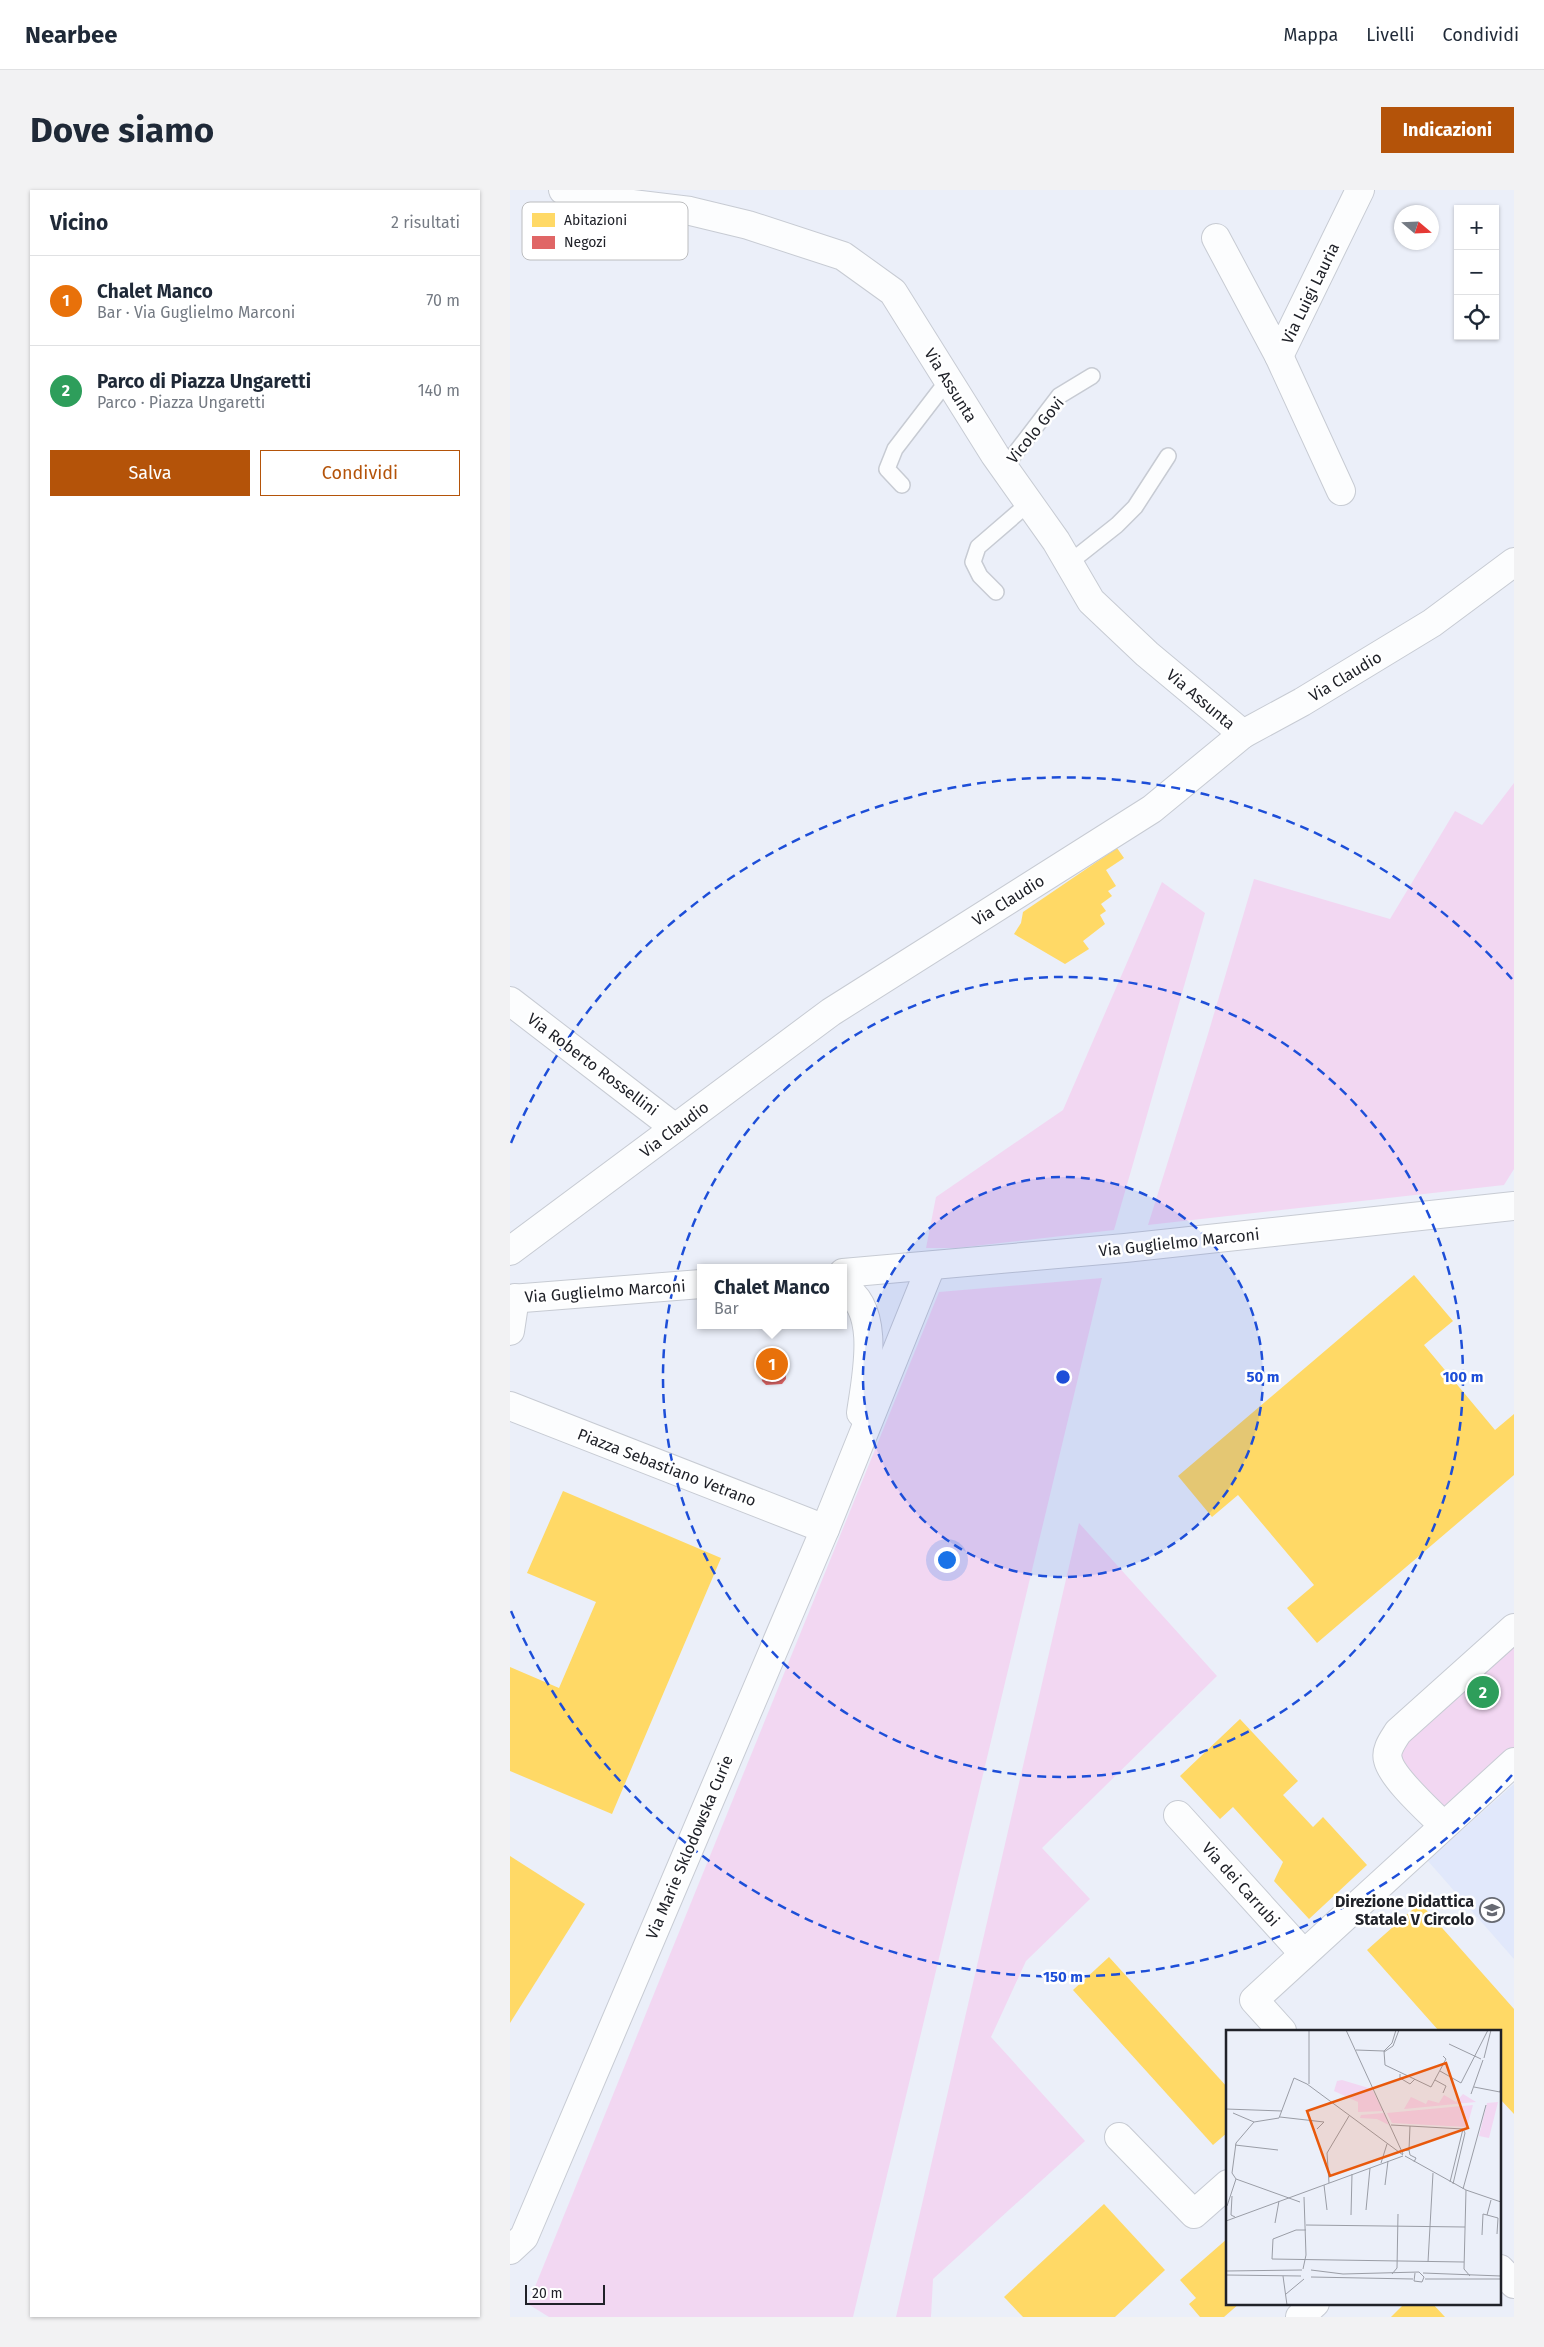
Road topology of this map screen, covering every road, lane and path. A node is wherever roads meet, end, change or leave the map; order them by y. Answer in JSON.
{"nodes":[{"id":1,"x":563,"y":190,"type":"edge"},
{"id":2,"x":1360,"y":190,"type":"edge"},
{"id":3,"x":616,"y":202,"type":"edge"},
{"id":4,"x":688,"y":211,"type":"edge"},
{"id":5,"x":1216,"y":238,"type":"dead end"},
{"id":6,"x":1279,"y":356,"type":"junction"},
{"id":7,"x":1092,"y":376,"type":"dead end"},
{"id":8,"x":948,"y":380,"type":"junction"},
{"id":9,"x":1168,"y":456,"type":"dead end"},
{"id":10,"x":1004,"y":468,"type":"junction"},
{"id":11,"x":902,"y":485,"type":"dead end"},
{"id":12,"x":1341,"y":491,"type":"dead end"},
{"id":13,"x":1029,"y":503,"type":"junction"},
{"id":14,"x":1514,"y":562,"type":"edge"},
{"id":15,"x":1069,"y":563,"type":"junction"},
{"id":16,"x":996,"y":592,"type":"dead end"},
{"id":17,"x":1243,"y":734,"type":"junction"},
{"id":18,"x":510,"y":1001,"type":"edge"},
{"id":19,"x":675,"y":1128,"type":"junction"},
{"id":20,"x":1514,"y":1206,"type":"edge"},
{"id":21,"x":510,"y":1251,"type":"edge"},
{"id":22,"x":931,"y":1266,"type":"junction"},
{"id":23,"x":847,"y":1273,"type":"edge"},
{"id":24,"x":697,"y":1284,"type":"edge"},
{"id":25,"x":847,"y":1289,"type":"edge"},
{"id":26,"x":513,"y":1298,"type":"edge"},
{"id":27,"x":510,"y":1331,"type":"edge"},
{"id":28,"x":510,"y":1406,"type":"edge"},
{"id":29,"x":854,"y":1457,"type":"junction"},
{"id":30,"x":825,"y":1529,"type":"junction"},
{"id":31,"x":1514,"y":1628,"type":"edge"},
{"id":32,"x":1514,"y":1762,"type":"edge"},
{"id":33,"x":1178,"y":1815,"type":"dead end"},
{"id":34,"x":1443,"y":1825,"type":"junction"},
{"id":35,"x":1304,"y":1954,"type":"junction"},
{"id":36,"x":1281,"y":2030,"type":"edge"},
{"id":37,"x":1119,"y":2137,"type":"dead end"},
{"id":38,"x":1226,"y":2186,"type":"edge"},
{"id":39,"x":515,"y":2238,"type":"edge"},
{"id":40,"x":1502,"y":2271,"type":"edge"},
{"id":41,"x":1514,"y":2284,"type":"edge"},
{"id":42,"x":1314,"y":2304,"type":"edge"},
{"id":43,"x":1300,"y":2317,"type":"edge"}],
"edges":[{"from":1,"to":3,"type":"street","name":"Via Assunta"},
{"from":2,"to":6,"type":"street","name":"Via Luigi Lauria"},
{"from":4,"to":8,"type":"street","name":"Via Assunta"},
{"from":5,"to":6,"type":"street","name":"Via Luigi Lauria"},
{"from":6,"to":12,"type":"street"},
{"from":7,"to":10,"type":"lane","name":"Vicolo Govi"},
{"from":8,"to":10,"type":"street","name":"Via Assunta"},
{"from":8,"to":11,"type":"lane"},
{"from":9,"to":15,"type":"lane"},
{"from":10,"to":13,"type":"street","name":"Via Assunta"},
{"from":13,"to":15,"type":"street","name":"Via Assunta"},
{"from":13,"to":16,"type":"lane"},
{"from":14,"to":17,"type":"street","name":"Via Claudio"},
{"from":15,"to":17,"type":"street","name":"Via Assunta"},
{"from":17,"to":19,"type":"street","name":"Via Claudio"},
{"from":18,"to":19,"type":"street","name":"Via Roberto Rossellini"},
{"from":19,"to":21,"type":"street","name":"Via Claudio"},
{"from":20,"to":22,"type":"street","name":"Via Guglielmo Marconi"},
{"from":22,"to":23,"type":"street","name":"Via Guglielmo Marconi"},
{"from":22,"to":29,"type":"street","name":"Via Marie Sklodowska Curie"},
{"from":24,"to":26,"type":"street","name":"Via Guglielmo Marconi"},
{"from":25,"to":29,"type":"street","name":"Via Marie Sklodowska Curie"},
{"from":26,"to":27,"type":"street"},
{"from":28,"to":30,"type":"street","name":"Piazza Sebastiano Vetrano"},
{"from":29,"to":30,"type":"street","name":"Via Marie Sklodowska Curie"},
{"from":30,"to":39,"type":"street","name":"Via Marie Sklodowska Curie"},
{"from":31,"to":34,"type":"street"},
{"from":32,"to":34,"type":"street"},
{"from":33,"to":35,"type":"street","name":"Via dei Carrubi"},
{"from":34,"to":35,"type":"street"},
{"from":35,"to":36,"type":"street"},
{"from":37,"to":38,"type":"street"},
{"from":40,"to":41,"type":"street"},
{"from":42,"to":43,"type":"street"}]}
